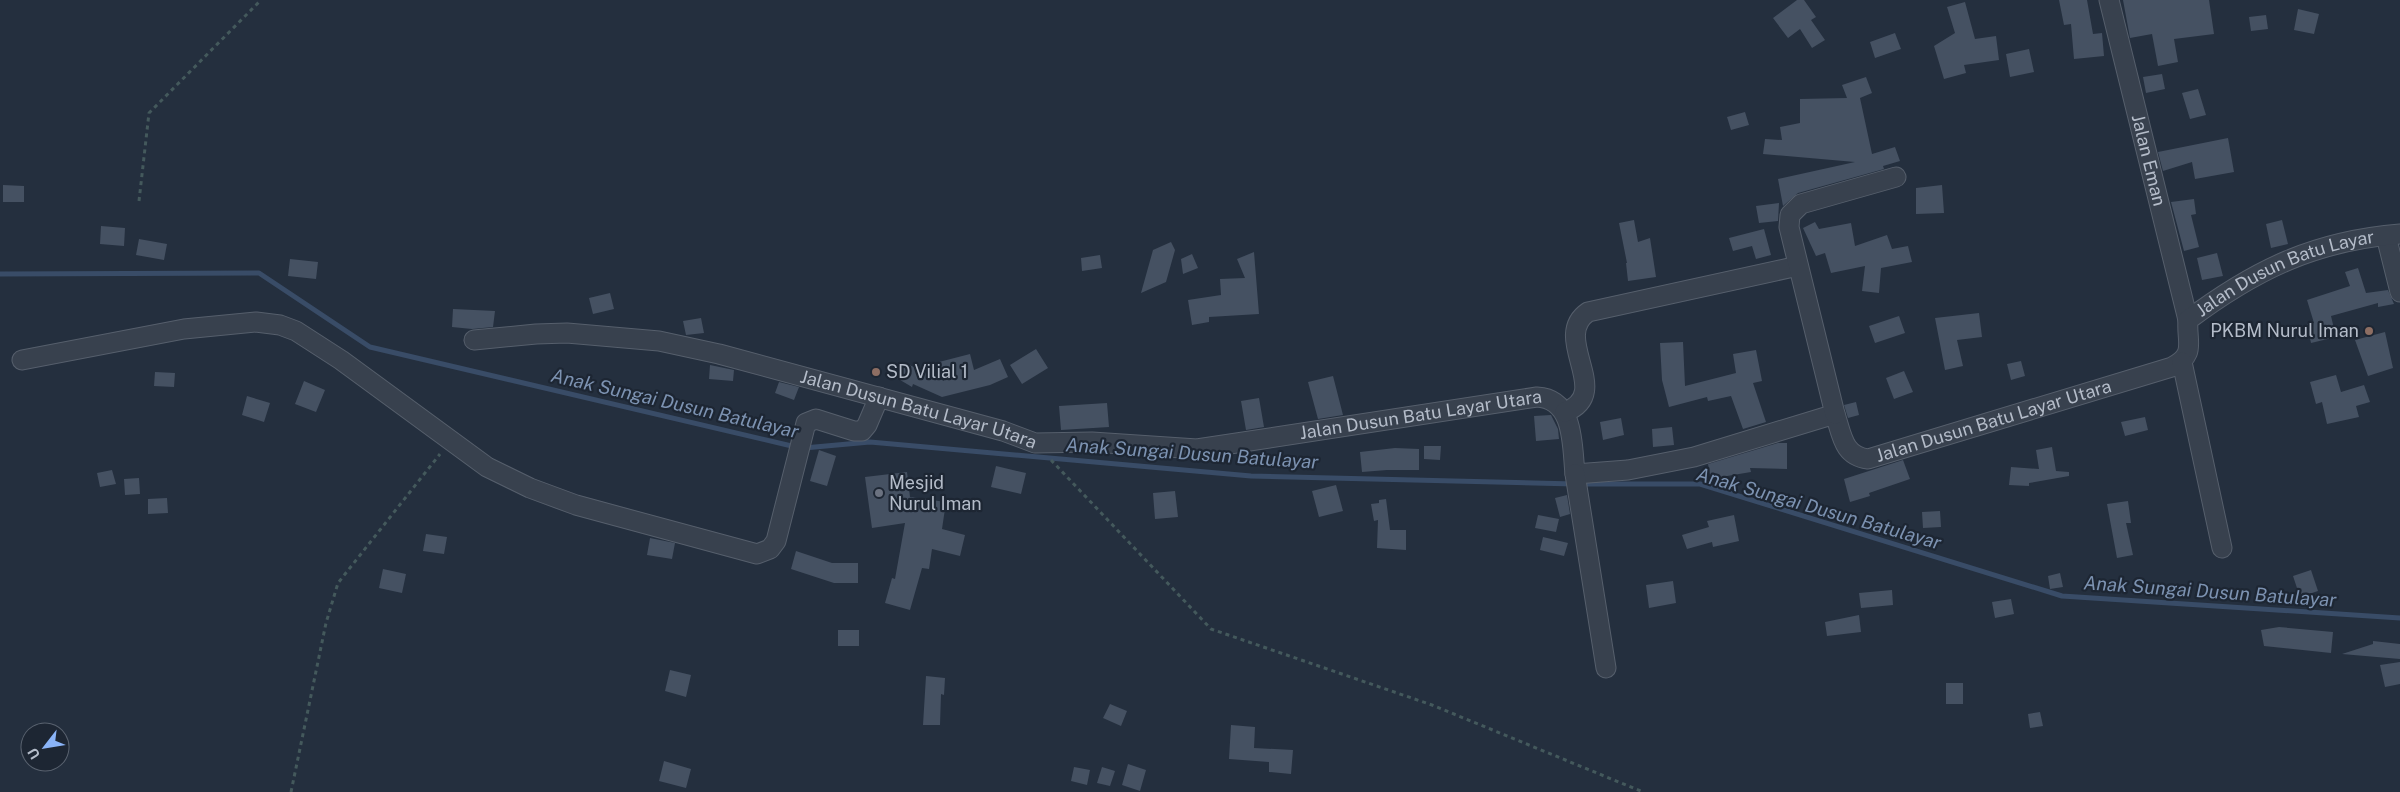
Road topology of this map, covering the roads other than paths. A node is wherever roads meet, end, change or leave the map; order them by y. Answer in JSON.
{"nodes":[{"id":1,"x":2109,"y":0,"type":"edge"},
{"id":2,"x":1896,"y":177,"type":"dead end"},
{"id":3,"x":2393,"y":235,"type":"edge"},
{"id":4,"x":1798,"y":266,"type":"junction"},
{"id":5,"x":2400,"y":292,"type":"edge"},
{"id":6,"x":2188,"y":326,"type":"junction"},
{"id":7,"x":474,"y":340,"type":"dead end"},
{"id":8,"x":22,"y":360,"type":"dead end"},
{"id":9,"x":2182,"y":362,"type":"junction"},
{"id":10,"x":879,"y":397,"type":"junction"},
{"id":11,"x":1565,"y":412,"type":"junction"},
{"id":12,"x":1836,"y":414,"type":"junction"},
{"id":13,"x":1575,"y":474,"type":"junction"},
{"id":14,"x":2222,"y":548,"type":"dead end"},
{"id":15,"x":1606,"y":668,"type":"dead end"}],
"edges":[{"from":1,"to":6,"type":"street","name":"Jalan Eman"},
{"from":2,"to":4,"type":"street","name":"Jalan Dusun Batu Layar Utara"},
{"from":3,"to":5,"type":"street"},
{"from":3,"to":6,"type":"street","name":"Jalan Dusun Batu Layar"},
{"from":4,"to":11,"type":"street"},
{"from":4,"to":12,"type":"street","name":"Jalan Dusun Batu Layar Utara"},
{"from":6,"to":9,"type":"street"},
{"from":7,"to":10,"type":"street","name":"Jalan Dusun Batu Layar Utara"},
{"from":8,"to":10,"type":"street"},
{"from":9,"to":12,"type":"street","name":"Jalan Dusun Batu Layar Utara"},
{"from":9,"to":14,"type":"street"},
{"from":10,"to":11,"type":"street","name":"Jalan Dusun Batu Layar Utara"},
{"from":11,"to":13,"type":"street","name":"Jalan Dusun Batu Layar Utara"},
{"from":12,"to":13,"type":"street"},
{"from":13,"to":15,"type":"street","name":"Jalan Dusun Batu Layar Utara"}]}
